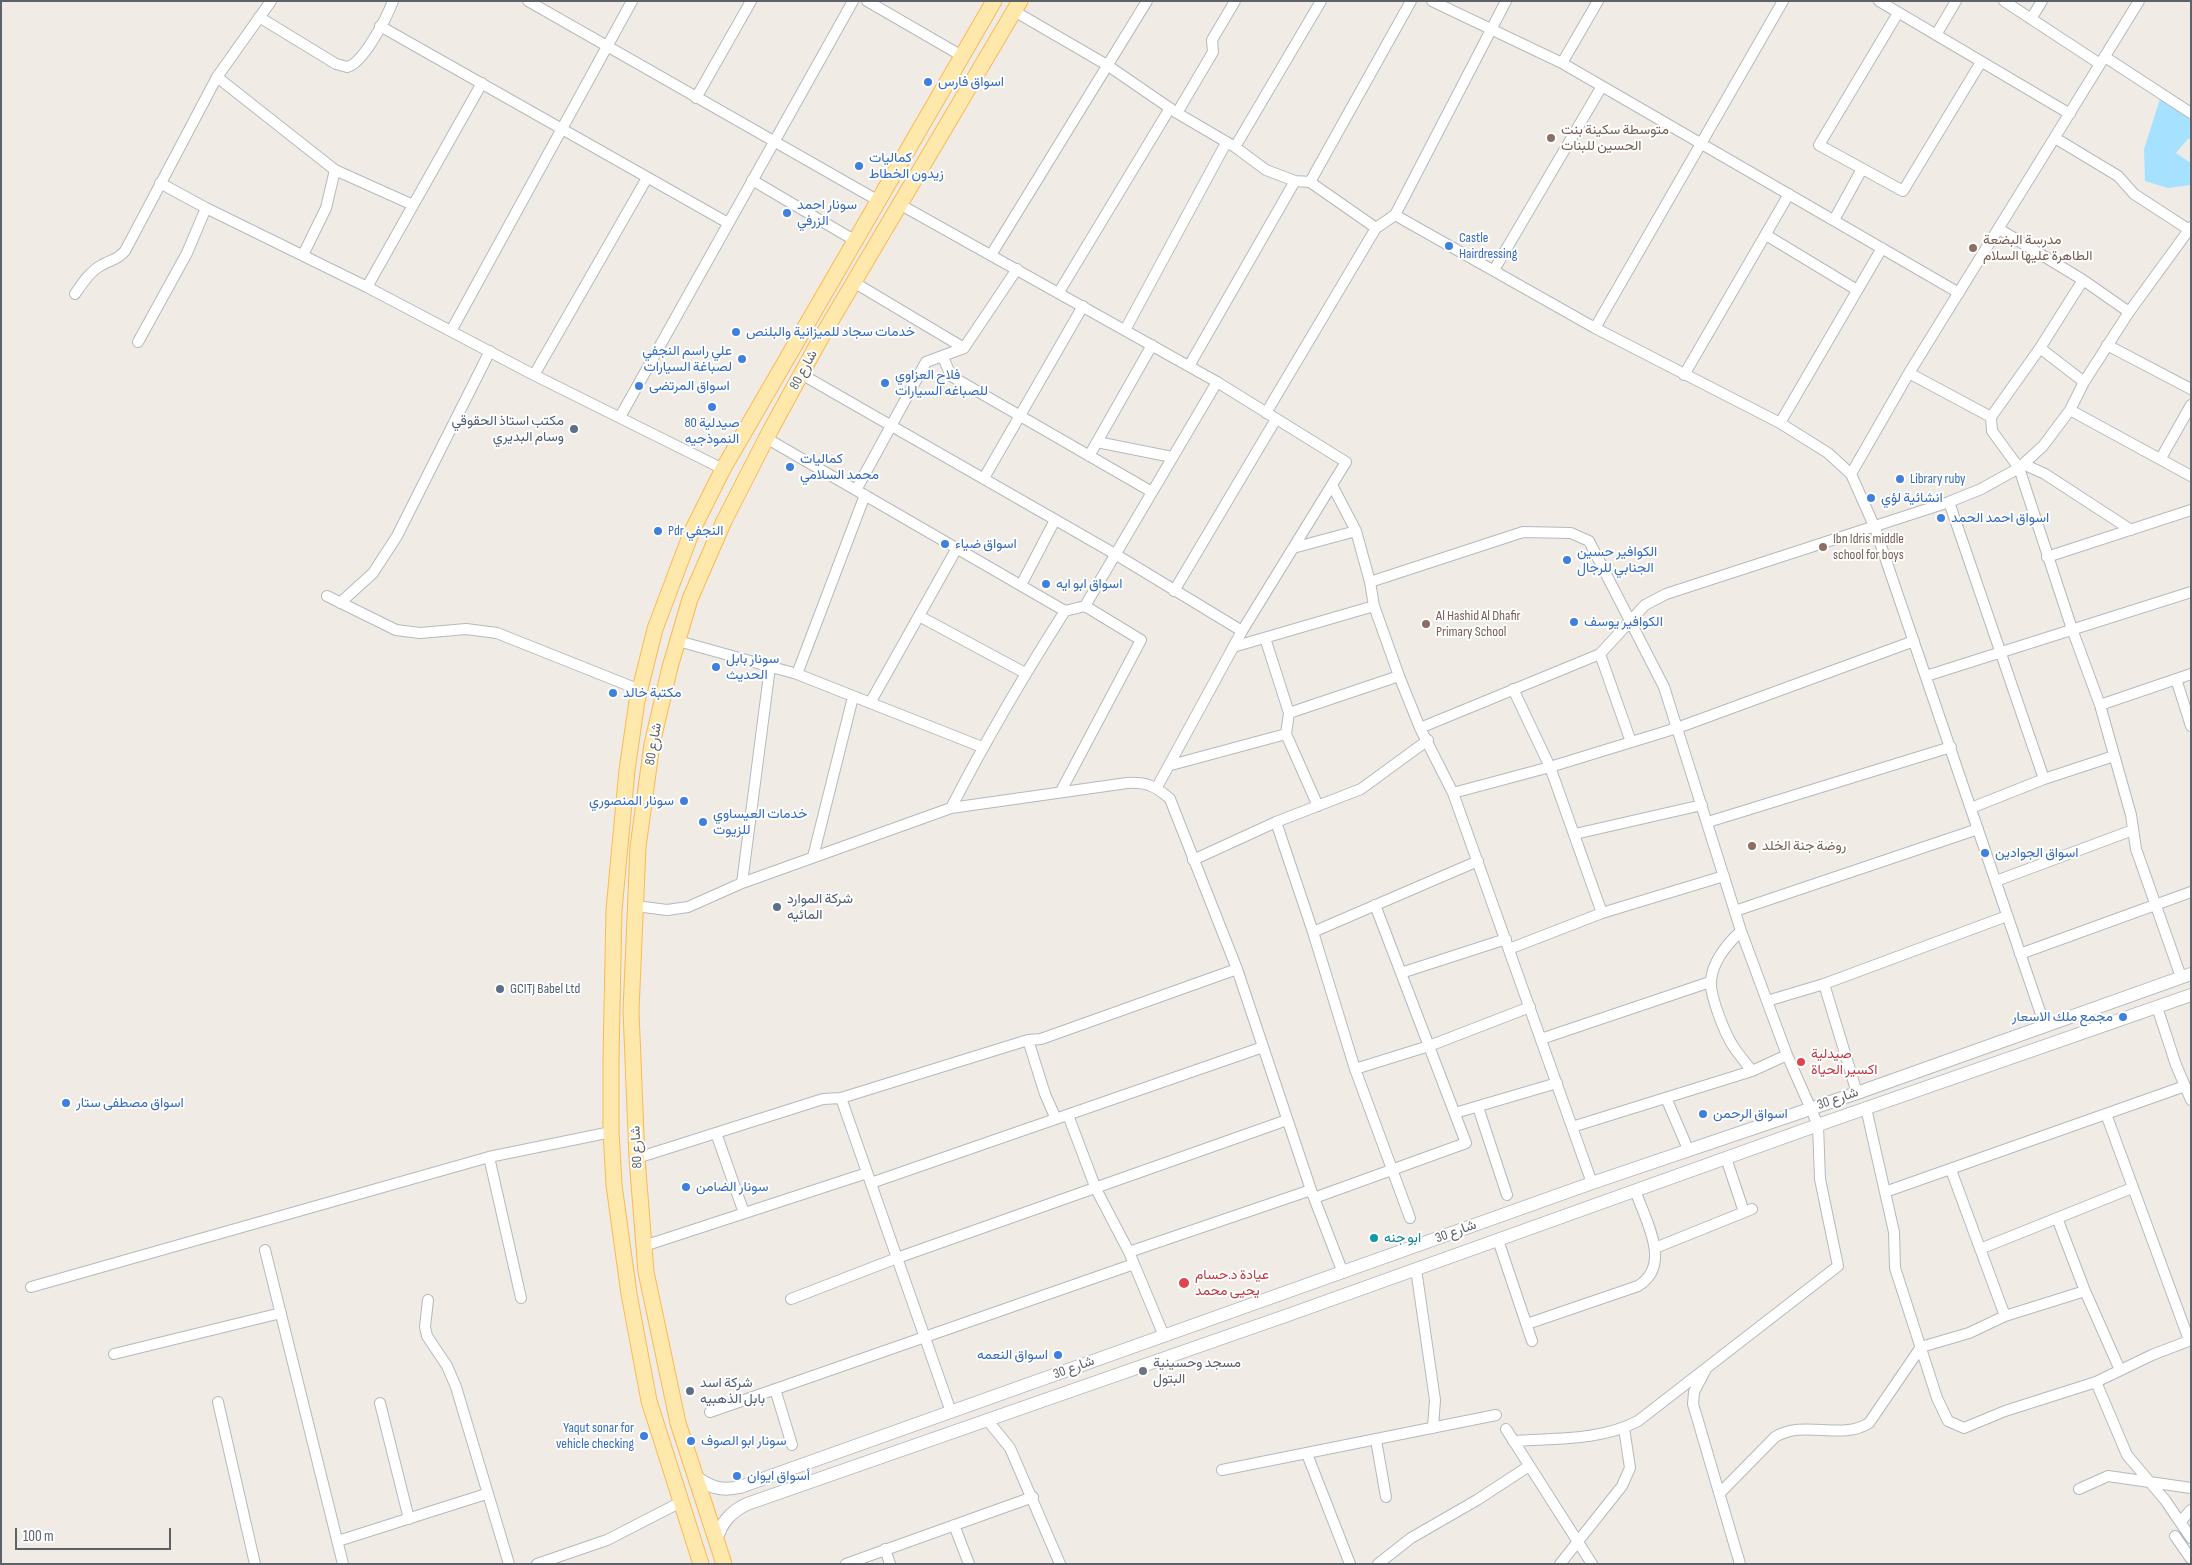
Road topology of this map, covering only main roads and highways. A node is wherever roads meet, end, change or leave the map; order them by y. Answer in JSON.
{"nodes":[{"id":1,"x":994,"y":1,"type":"edge"},
{"id":2,"x":1017,"y":6,"type":"edge"},
{"id":3,"x":976,"y":34,"type":"junction"},
{"id":4,"x":995,"y":42,"type":"junction"},
{"id":5,"x":948,"y":80,"type":"junction"},
{"id":6,"x":968,"y":90,"type":"junction"},
{"id":7,"x":701,"y":1564,"type":"edge"},
{"id":8,"x":724,"y":1564,"type":"edge"}],
"edges":[{"from":1,"to":3,"type":"main road","name":"شارع 80"},
{"from":2,"to":4,"type":"main road","name":"شارع 80"},
{"from":3,"to":4,"type":"main road"},
{"from":3,"to":5,"type":"main road","name":"شارع 80"},
{"from":4,"to":6,"type":"main road","name":"شارع 80"},
{"from":5,"to":6,"type":"main road"},
{"from":5,"to":7,"type":"main road","name":"شارع 80"},
{"from":6,"to":8,"type":"main road","name":"شارع 80"}]}
